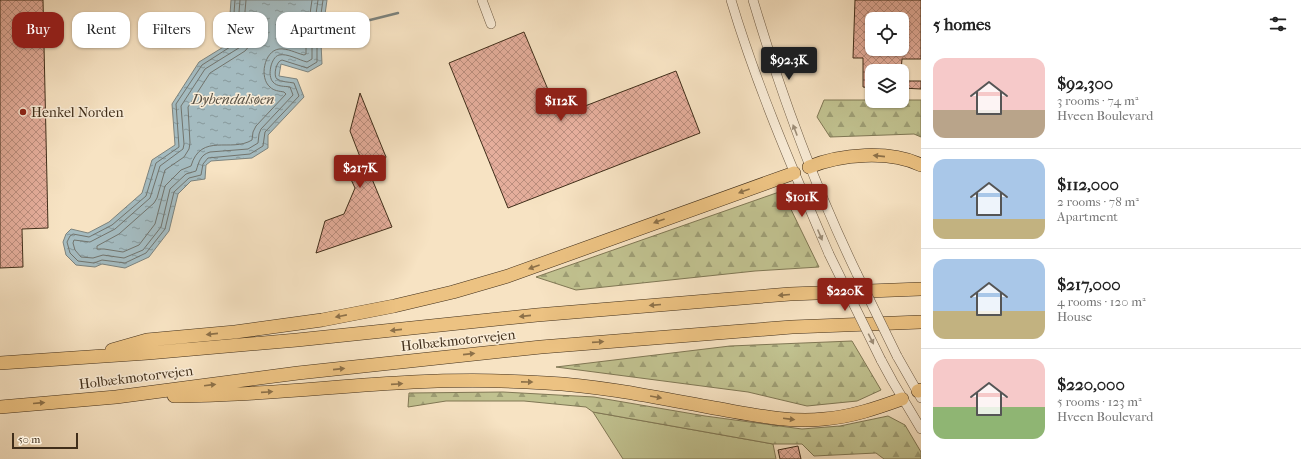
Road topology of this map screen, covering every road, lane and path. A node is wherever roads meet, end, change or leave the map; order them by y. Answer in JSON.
{"nodes":[{"id":1,"x":482,"y":0,"type":"edge"},
{"id":2,"x":731,"y":0,"type":"edge"},
{"id":3,"x":752,"y":0,"type":"edge"},
{"id":4,"x":491,"y":24,"type":"dead end"},
{"id":5,"x":921,"y":165,"type":"edge"},
{"id":6,"x":809,"y":167,"type":"junction"},
{"id":7,"x":794,"y":173,"type":"junction"},
{"id":8,"x":921,"y":289,"type":"edge"},
{"id":9,"x":921,"y":322,"type":"edge"},
{"id":10,"x":83,"y":358,"type":"junction"},
{"id":11,"x":0,"y":363,"type":"edge"},
{"id":12,"x":920,"y":393,"type":"edge"},
{"id":13,"x":116,"y":396,"type":"junction"},
{"id":14,"x":902,"y":399,"type":"junction"},
{"id":15,"x":0,"y":407,"type":"edge"},
{"id":16,"x":921,"y":430,"type":"edge"}],
"edges":[{"from":1,"to":4,"type":"street"},
{"from":2,"to":7,"type":"street"},
{"from":6,"to":3,"type":"street","one_way":true},
{"from":5,"to":6,"type":"highway","one_way":true},
{"from":6,"to":7,"type":"street"},
{"from":6,"to":12,"type":"street","bridge":true},
{"from":7,"to":10,"type":"highway","one_way":true},
{"from":7,"to":14,"type":"street","one_way":true,"bridge":true},
{"from":8,"to":10,"type":"highway","name":"Holbækmotorvejen","one_way":true},
{"from":13,"to":9,"type":"highway","name":"Holbækmotorvejen","one_way":true},
{"from":10,"to":11,"type":"highway","name":"Holbækmotorvejen"},
{"from":12,"to":14,"type":"street"},
{"from":13,"to":14,"type":"highway","one_way":true},
{"from":15,"to":13,"type":"highway","name":"Holbækmotorvejen","one_way":true},
{"from":14,"to":16,"type":"street"}]}
